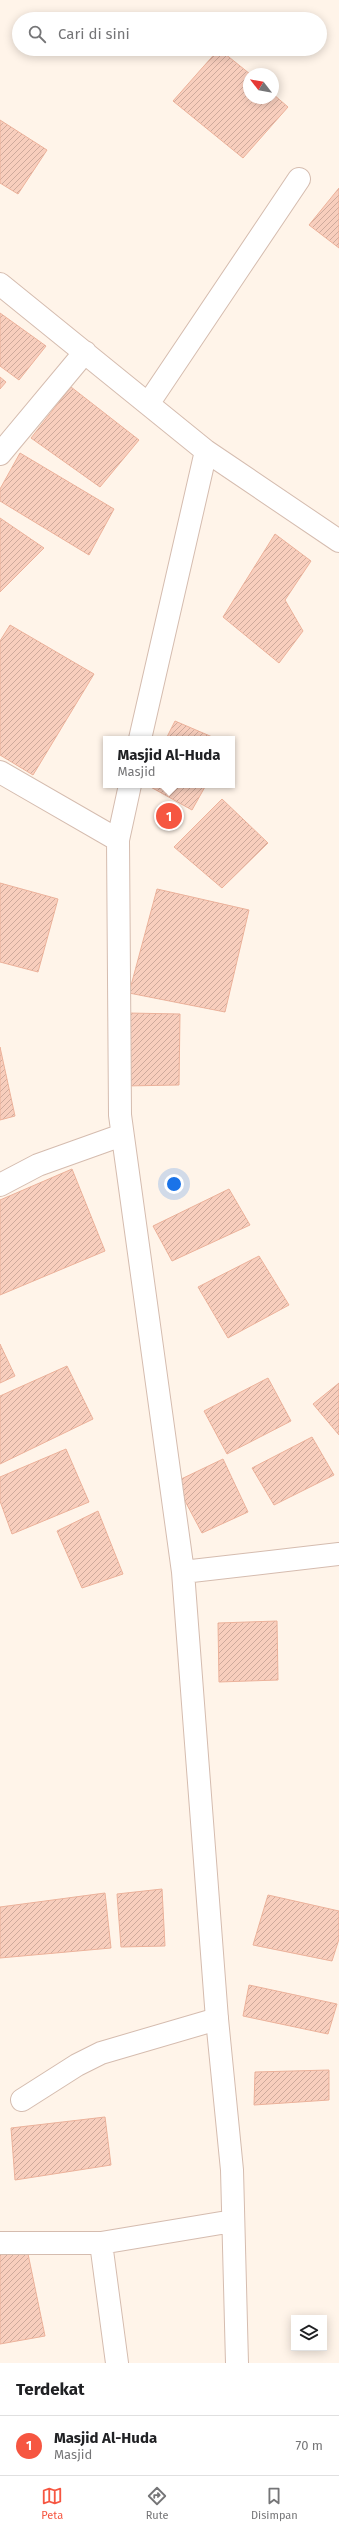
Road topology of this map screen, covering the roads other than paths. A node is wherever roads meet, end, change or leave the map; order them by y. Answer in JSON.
{"nodes":[{"id":1,"x":299,"y":179,"type":"dead end"},
{"id":2,"x":0,"y":284,"type":"edge"},
{"id":3,"x":85,"y":352,"type":"junction"},
{"id":4,"x":148,"y":404,"type":"junction"},
{"id":5,"x":206,"y":451,"type":"junction"},
{"id":6,"x":0,"y":454,"type":"edge"},
{"id":7,"x":339,"y":541,"type":"edge"},
{"id":8,"x":141,"y":736,"type":"edge"},
{"id":9,"x":0,"y":772,"type":"edge"},
{"id":10,"x":129,"y":788,"type":"edge"},
{"id":11,"x":118,"y":840,"type":"junction"},
{"id":12,"x":122,"y":1135,"type":"junction"},
{"id":13,"x":0,"y":1185,"type":"edge"},
{"id":14,"x":339,"y":1554,"type":"edge"},
{"id":15,"x":183,"y":1572,"type":"junction"},
{"id":16,"x":218,"y":2019,"type":"junction"},
{"id":17,"x":22,"y":2100,"type":"dead end"},
{"id":18,"x":234,"y":2221,"type":"junction"},
{"id":19,"x":0,"y":2243,"type":"edge"},
{"id":20,"x":101,"y":2243,"type":"junction"},
{"id":21,"x":117,"y":2363,"type":"edge"},
{"id":22,"x":237,"y":2363,"type":"edge"}],
"edges":[{"from":1,"to":4,"type":"street"},
{"from":2,"to":3,"type":"street"},
{"from":3,"to":4,"type":"street"},
{"from":3,"to":6,"type":"street"},
{"from":4,"to":5,"type":"street"},
{"from":5,"to":7,"type":"street"},
{"from":5,"to":8,"type":"street"},
{"from":9,"to":11,"type":"street"},
{"from":10,"to":11,"type":"street"},
{"from":11,"to":12,"type":"street"},
{"from":12,"to":13,"type":"street"},
{"from":12,"to":15,"type":"street"},
{"from":14,"to":15,"type":"street"},
{"from":15,"to":16,"type":"street"},
{"from":16,"to":17,"type":"street"},
{"from":16,"to":18,"type":"street"},
{"from":18,"to":20,"type":"street"},
{"from":18,"to":22,"type":"street"},
{"from":19,"to":20,"type":"street"},
{"from":20,"to":21,"type":"street"}]}
